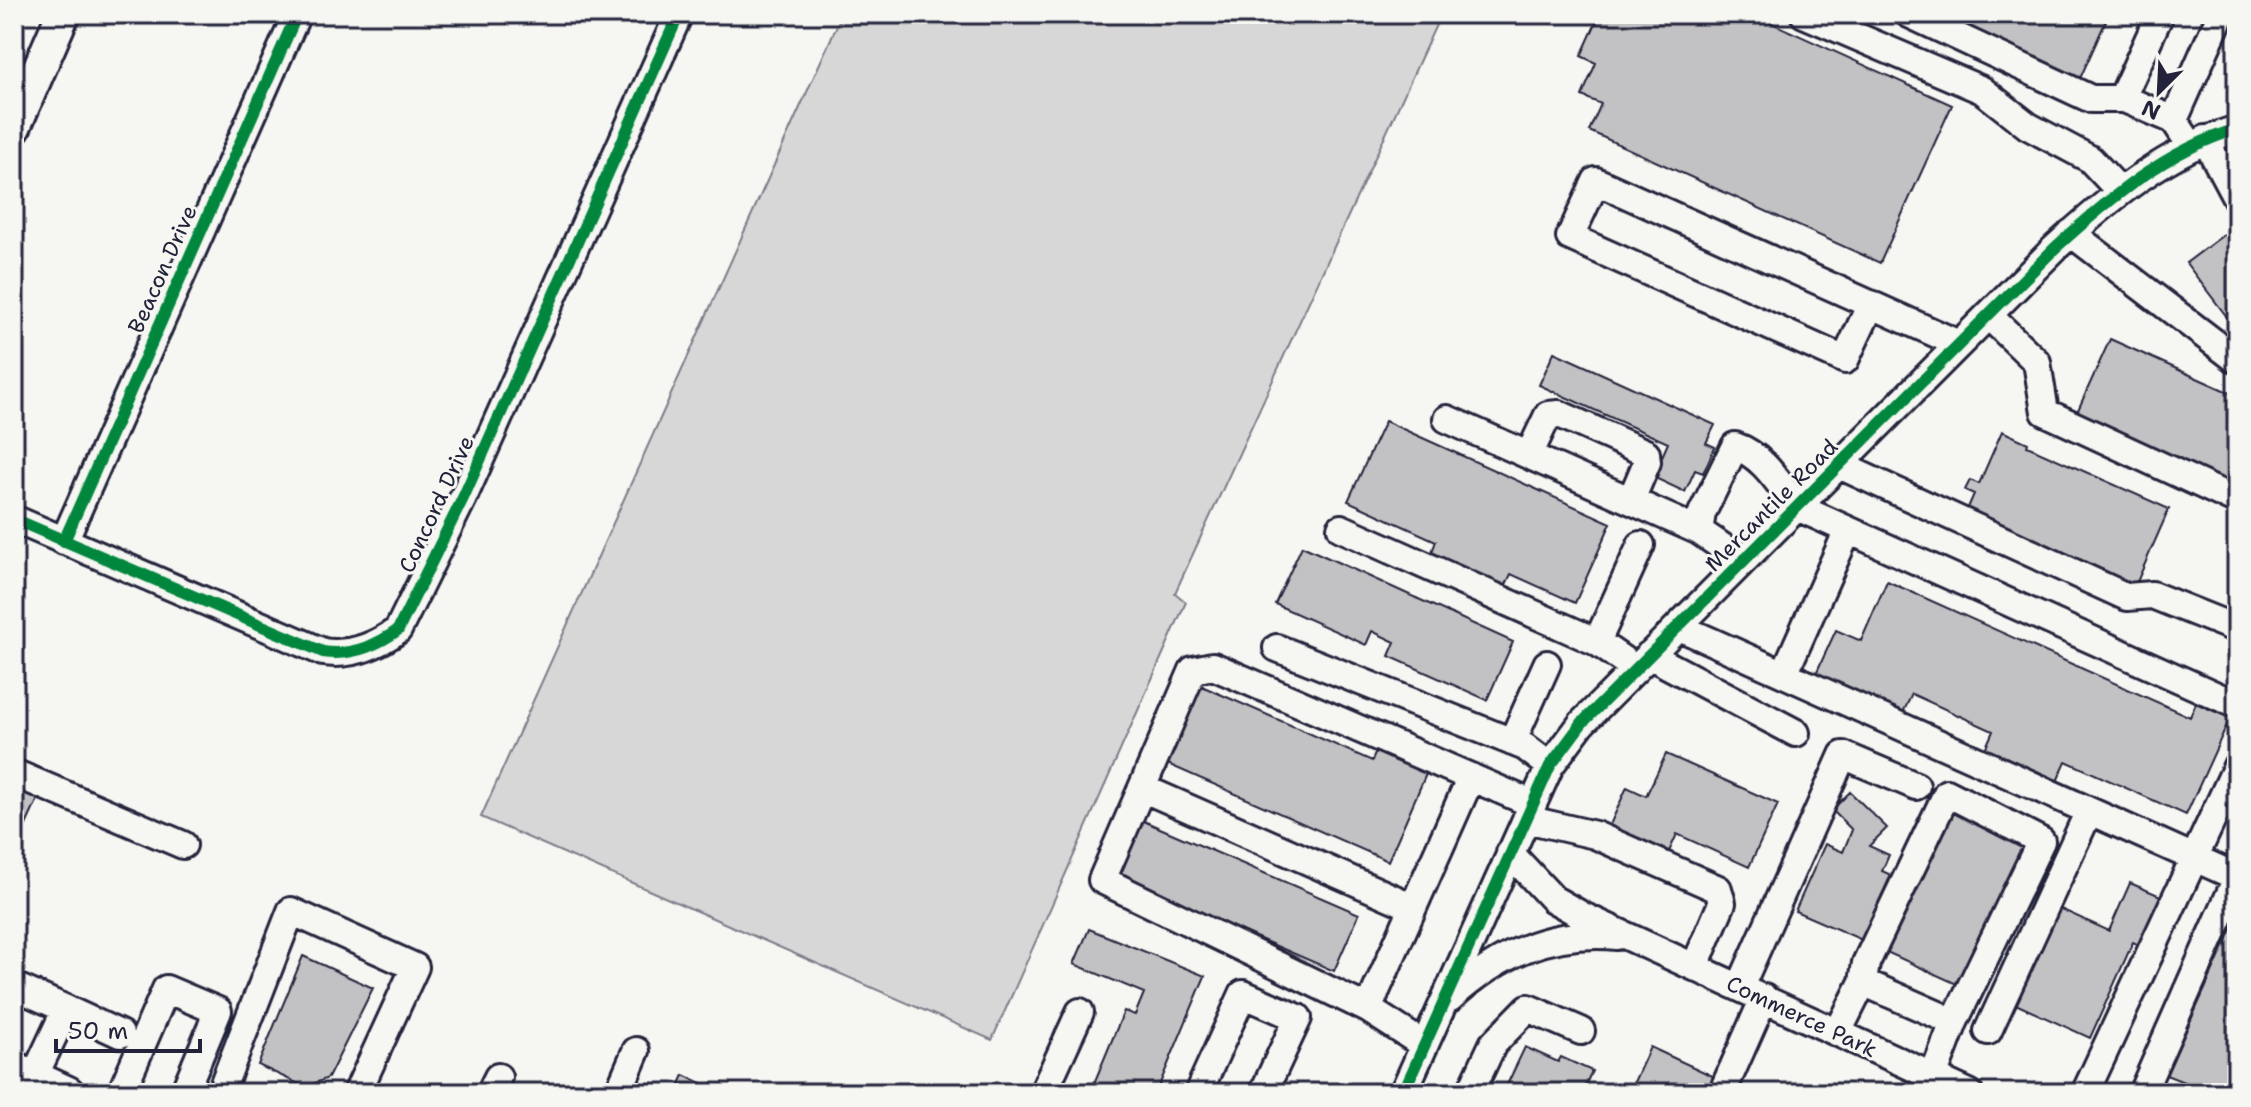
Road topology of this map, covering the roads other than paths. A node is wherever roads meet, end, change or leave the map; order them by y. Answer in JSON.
{"nodes":[{"id":1,"x":63,"y":14,"type":"edge"},
{"id":2,"x":297,"y":14,"type":"edge"},
{"id":3,"x":679,"y":14,"type":"edge"},
{"id":4,"x":1804,"y":14,"type":"edge"},
{"id":5,"x":1909,"y":14,"type":"edge"},
{"id":6,"x":2160,"y":14,"type":"edge"},
{"id":7,"x":2221,"y":14,"type":"edge"},
{"id":8,"x":2124,"y":99,"type":"junction"},
{"id":9,"x":2174,"y":120,"type":"junction"},
{"id":10,"x":14,"y":127,"type":"edge"},
{"id":11,"x":2237,"y":129,"type":"edge"},
{"id":12,"x":2198,"y":143,"type":"junction"},
{"id":13,"x":2120,"y":191,"type":"junction"},
{"id":14,"x":2236,"y":200,"type":"edge"},
{"id":15,"x":2071,"y":233,"type":"junction"},
{"id":16,"x":1871,"y":304,"type":"junction"},
{"id":17,"x":1988,"y":315,"type":"junction"},
{"id":18,"x":1959,"y":344,"type":"junction"},
{"id":19,"x":2237,"y":360,"type":"edge"},
{"id":20,"x":1447,"y":419,"type":"dead end"},
{"id":21,"x":1529,"y":455,"type":"junction"},
{"id":22,"x":1839,"y":465,"type":"junction"},
{"id":23,"x":1631,"y":500,"type":"junction"},
{"id":24,"x":2237,"y":501,"type":"edge"},
{"id":25,"x":1797,"y":507,"type":"junction"},
{"id":26,"x":14,"y":519,"type":"edge"},
{"id":27,"x":1701,"y":522,"type":"junction"},
{"id":28,"x":1341,"y":528,"type":"dead end"},
{"id":29,"x":1848,"y":530,"type":"junction"},
{"id":30,"x":64,"y":541,"type":"junction"},
{"id":31,"x":1641,"y":545,"type":"dead end"},
{"id":32,"x":1743,"y":561,"type":"junction"},
{"id":33,"x":1679,"y":627,"type":"junction"},
{"id":34,"x":2237,"y":629,"type":"edge"},
{"id":35,"x":1597,"y":642,"type":"junction"},
{"id":36,"x":1277,"y":648,"type":"dead end"},
{"id":37,"x":1643,"y":662,"type":"junction"},
{"id":38,"x":1547,"y":664,"type":"dead end"},
{"id":39,"x":1784,"y":674,"type":"junction"},
{"id":40,"x":2237,"y":705,"type":"edge"},
{"id":41,"x":1796,"y":733,"type":"dead end"},
{"id":42,"x":1512,"y":742,"type":"junction"},
{"id":43,"x":1550,"y":766,"type":"junction"},
{"id":44,"x":2237,"y":766,"type":"edge"},
{"id":45,"x":14,"y":773,"type":"edge"},
{"id":46,"x":1471,"y":777,"type":"junction"},
{"id":47,"x":1916,"y":786,"type":"dead end"},
{"id":48,"x":1142,"y":788,"type":"junction"},
{"id":49,"x":1529,"y":811,"type":"junction"},
{"id":50,"x":2089,"y":811,"type":"junction"},
{"id":51,"x":183,"y":845,"type":"dead end"},
{"id":52,"x":1510,"y":853,"type":"junction"},
{"id":53,"x":2195,"y":859,"type":"junction"},
{"id":54,"x":2237,"y":878,"type":"edge"},
{"id":55,"x":1413,"y":907,"type":"junction"},
{"id":56,"x":1636,"y":938,"type":"junction"},
{"id":57,"x":1695,"y":966,"type":"junction"},
{"id":58,"x":1863,"y":982,"type":"junction"},
{"id":59,"x":14,"y":986,"type":"edge"},
{"id":60,"x":1740,"y":987,"type":"junction"},
{"id":61,"x":1764,"y":998,"type":"junction"},
{"id":62,"x":1443,"y":1004,"type":"junction"},
{"id":63,"x":66,"y":1009,"type":"junction"},
{"id":64,"x":1368,"y":1009,"type":"junction"},
{"id":65,"x":1080,"y":1012,"type":"dead end"},
{"id":66,"x":1954,"y":1022,"type":"junction"},
{"id":67,"x":1581,"y":1031,"type":"dead end"},
{"id":68,"x":1988,"y":1031,"type":"dead end"},
{"id":69,"x":1838,"y":1032,"type":"junction"},
{"id":70,"x":120,"y":1034,"type":"dead end"},
{"id":71,"x":1424,"y":1045,"type":"junction"},
{"id":72,"x":636,"y":1051,"type":"dead end"},
{"id":73,"x":24,"y":1073,"type":"edge"},
{"id":74,"x":1925,"y":1081,"type":"edge"},
{"id":75,"x":230,"y":1090,"type":"edge"},
{"id":76,"x":68,"y":1093,"type":"edge"},
{"id":77,"x":121,"y":1093,"type":"edge"},
{"id":78,"x":184,"y":1093,"type":"edge"},
{"id":79,"x":357,"y":1093,"type":"edge"},
{"id":80,"x":618,"y":1093,"type":"edge"},
{"id":81,"x":1043,"y":1093,"type":"edge"},
{"id":82,"x":1198,"y":1093,"type":"edge"},
{"id":83,"x":1263,"y":1093,"type":"edge"},
{"id":84,"x":1403,"y":1093,"type":"edge"},
{"id":85,"x":1470,"y":1093,"type":"edge"},
{"id":86,"x":1722,"y":1093,"type":"edge"},
{"id":87,"x":1969,"y":1093,"type":"edge"},
{"id":88,"x":2085,"y":1093,"type":"edge"},
{"id":89,"x":2142,"y":1093,"type":"edge"}],
"edges":[{"from":1,"to":10,"type":"main road"},
{"from":2,"to":30,"type":"street","name":"Beacon Drive"},
{"from":3,"to":30,"type":"street","name":"Concord Drive"},
{"from":4,"to":13,"type":"street"},
{"from":5,"to":8,"type":"street"},
{"from":6,"to":8,"type":"street"},
{"from":7,"to":9,"type":"street"},
{"from":8,"to":9,"type":"street"},
{"from":9,"to":12,"type":"street"},
{"from":11,"to":12,"type":"street","name":"Mercantile Road"},
{"from":12,"to":13,"type":"street","name":"Mercantile Road"},
{"from":12,"to":14,"type":"street"},
{"from":13,"to":15,"type":"street","name":"Mercantile Road"},
{"from":15,"to":17,"type":"street","name":"Mercantile Road"},
{"from":15,"to":19,"type":"street"},
{"from":16,"to":16,"type":"street"},
{"from":16,"to":18,"type":"street"},
{"from":17,"to":18,"type":"street","name":"Mercantile Road"},
{"from":17,"to":24,"type":"street"},
{"from":18,"to":22,"type":"street","name":"Mercantile Road"},
{"from":20,"to":21,"type":"street"},
{"from":21,"to":23,"type":"street"},
{"from":21,"to":23,"type":"street"},
{"from":22,"to":25,"type":"street","name":"Mercantile Road"},
{"from":22,"to":34,"type":"street"},
{"from":23,"to":27,"type":"street"},
{"from":25,"to":27,"type":"street"},
{"from":25,"to":29,"type":"street"},
{"from":25,"to":32,"type":"street","name":"Mercantile Road"},
{"from":26,"to":30,"type":"street","name":"Concord Drive"},
{"from":27,"to":32,"type":"street"},
{"from":28,"to":35,"type":"street"},
{"from":29,"to":39,"type":"street"},
{"from":29,"to":40,"type":"street"},
{"from":31,"to":35,"type":"street"},
{"from":32,"to":33,"type":"street","name":"Mercantile Road"},
{"from":33,"to":37,"type":"street","name":"Mercantile Road"},
{"from":33,"to":39,"type":"street"},
{"from":35,"to":37,"type":"street"},
{"from":36,"to":42,"type":"street"},
{"from":37,"to":41,"type":"street"},
{"from":37,"to":43,"type":"street","name":"Mercantile Road"},
{"from":38,"to":42,"type":"street"},
{"from":39,"to":50,"type":"street"},
{"from":42,"to":43,"type":"street"},
{"from":43,"to":49,"type":"street","name":"Mercantile Road"},
{"from":44,"to":53,"type":"street"},
{"from":45,"to":51,"type":"street"},
{"from":46,"to":48,"type":"street"},
{"from":46,"to":49,"type":"street"},
{"from":46,"to":55,"type":"street"},
{"from":47,"to":60,"type":"street"},
{"from":48,"to":55,"type":"street"},
{"from":48,"to":64,"type":"street"},
{"from":49,"to":52,"type":"street","name":"Mercantile Road"},
{"from":49,"to":57,"type":"street"},
{"from":50,"to":53,"type":"street"},
{"from":50,"to":68,"type":"street"},
{"from":52,"to":56,"type":"street","name":"Commerce Park"},
{"from":52,"to":62,"type":"street","name":"Mercantile Road"},
{"from":53,"to":54,"type":"street"},
{"from":53,"to":88,"type":"street"},
{"from":54,"to":89,"type":"street"},
{"from":55,"to":64,"type":"street"},
{"from":56,"to":57,"type":"street","name":"Commerce Park"},
{"from":56,"to":62,"type":"street","name":"Commerce Park"},
{"from":57,"to":60,"type":"street","name":"Commerce Park"},
{"from":58,"to":66,"type":"street"},
{"from":58,"to":66,"type":"street"},
{"from":58,"to":69,"type":"street"},
{"from":59,"to":63,"type":"street"},
{"from":60,"to":61,"type":"street","name":"Commerce Park"},
{"from":61,"to":69,"type":"street","name":"Commerce Park"},
{"from":61,"to":86,"type":"street"},
{"from":62,"to":71,"type":"street","name":"Commerce Park"},
{"from":63,"to":70,"type":"street"},
{"from":63,"to":73,"type":"street"},
{"from":64,"to":71,"type":"street"},
{"from":65,"to":81,"type":"street"},
{"from":66,"to":74,"type":"street"},
{"from":67,"to":85,"type":"street"},
{"from":69,"to":74,"type":"street","name":"Commerce Park"},
{"from":71,"to":84,"type":"street","name":"Commerce Park"},
{"from":72,"to":80,"type":"street"},
{"from":73,"to":76,"type":"main road"},
{"from":74,"to":87,"type":"street","name":"Commerce Park"},
{"from":75,"to":79,"type":"street"},
{"from":77,"to":78,"type":"street"},
{"from":82,"to":83,"type":"street"}]}
